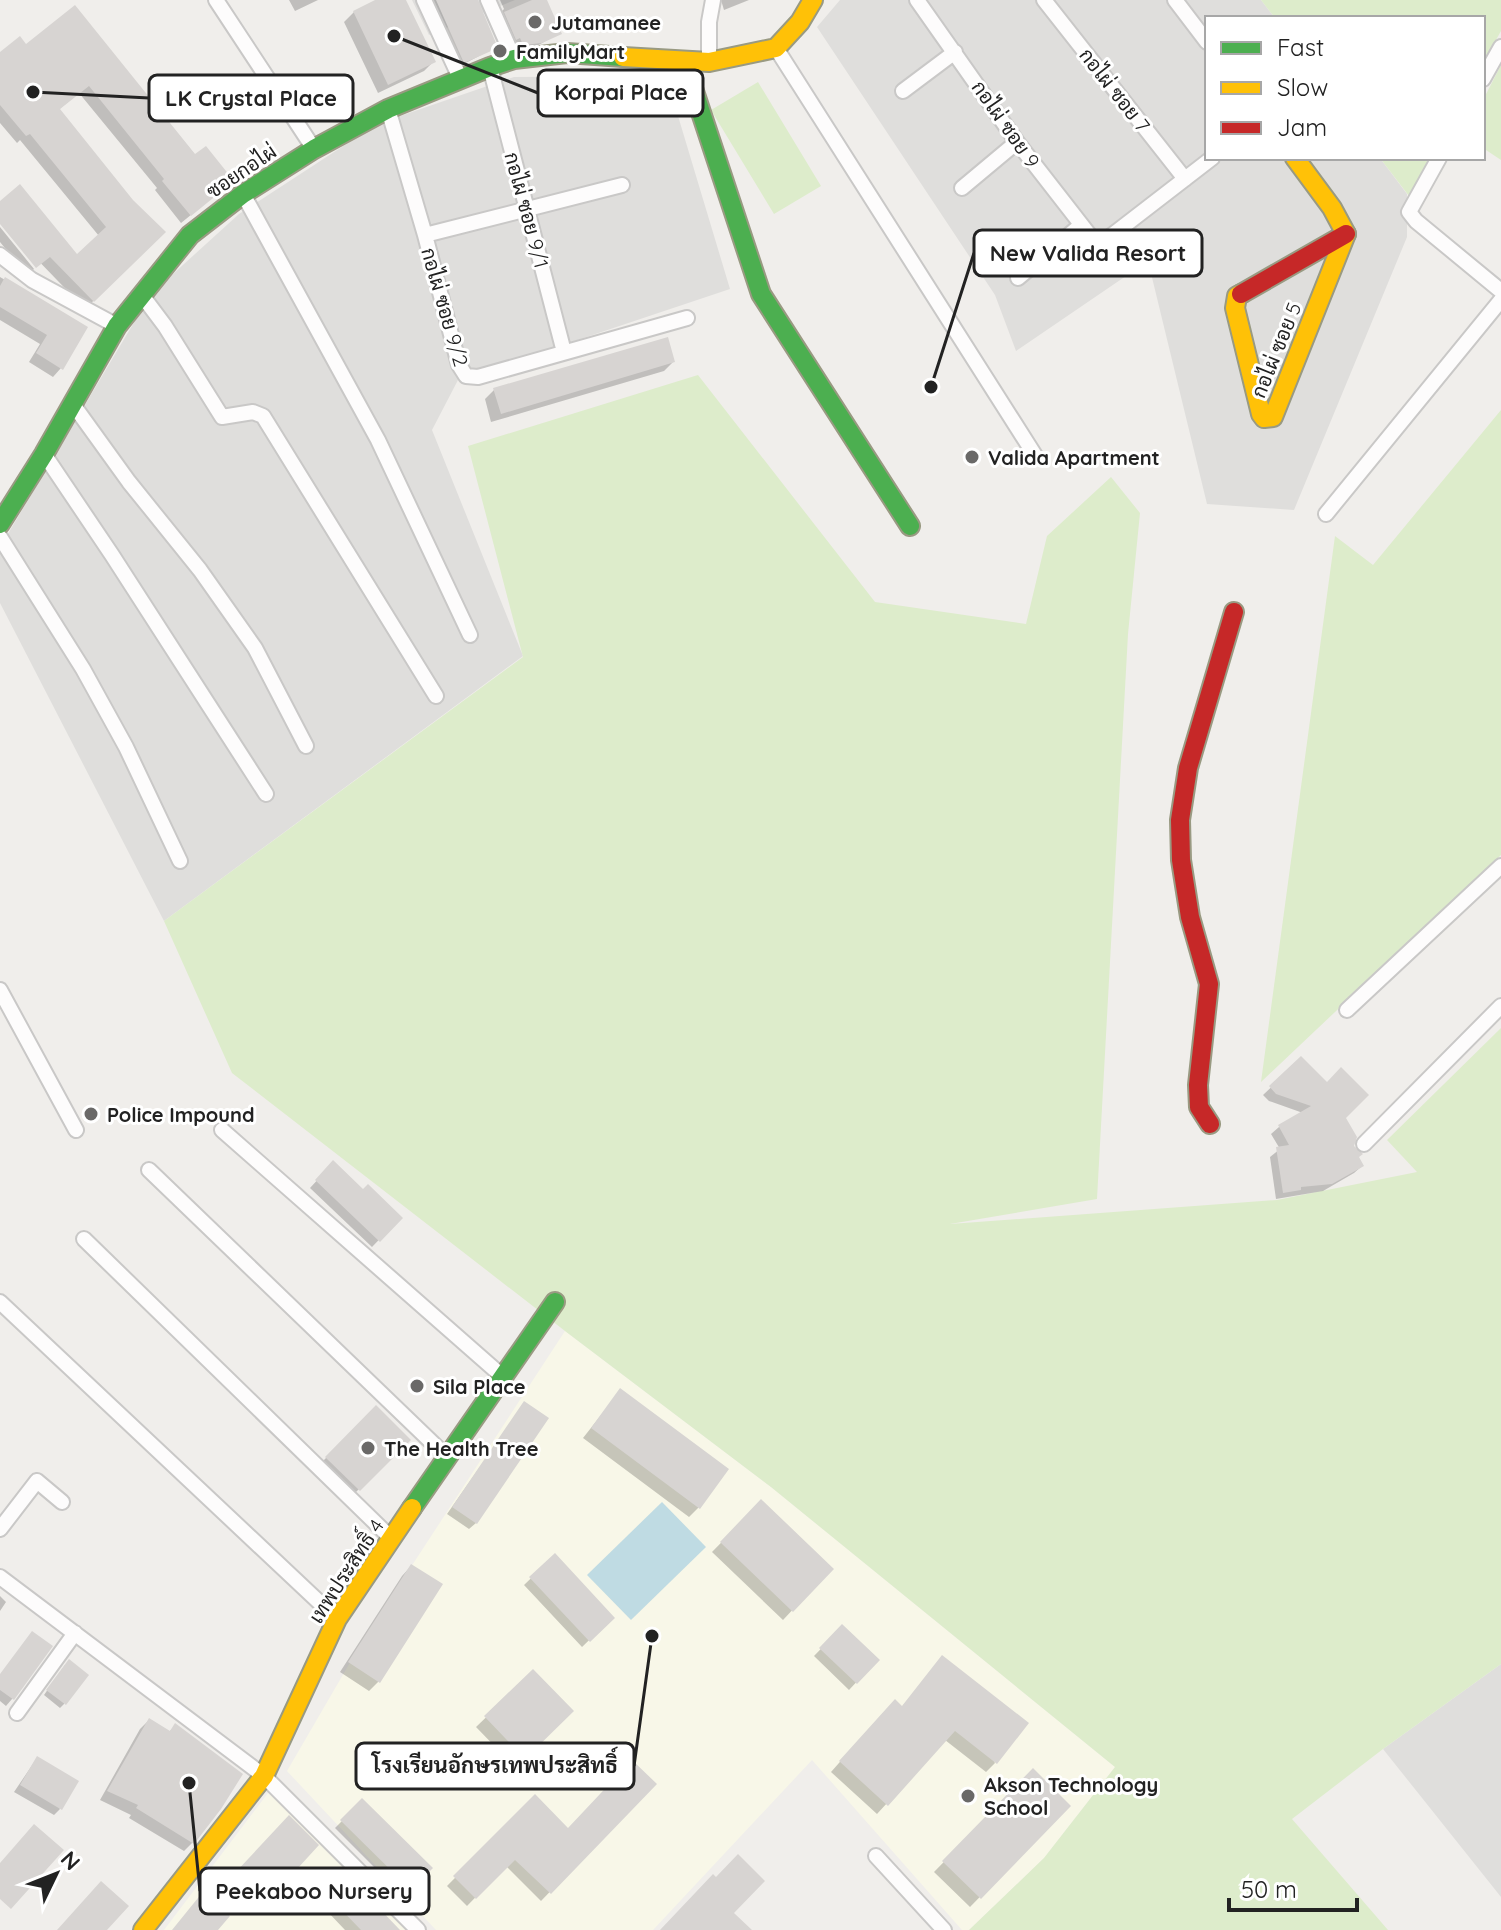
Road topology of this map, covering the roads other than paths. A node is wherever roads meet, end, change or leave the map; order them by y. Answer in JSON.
{"nodes":[{"id":1,"x":216,"y":0,"type":"edge"},
{"id":2,"x":424,"y":0,"type":"edge"},
{"id":3,"x":488,"y":0,"type":"edge"},
{"id":4,"x":713,"y":0,"type":"edge"},
{"id":5,"x":813,"y":0,"type":"edge"},
{"id":6,"x":917,"y":0,"type":"edge"},
{"id":7,"x":1044,"y":0,"type":"edge"},
{"id":8,"x":1175,"y":0,"type":"edge"},
{"id":9,"x":1205,"y":39,"type":"edge"},
{"id":10,"x":1501,"y":47,"type":"edge"},
{"id":11,"x":776,"y":48,"type":"junction"},
{"id":12,"x":955,"y":52,"type":"junction"},
{"id":13,"x":514,"y":59,"type":"junction"},
{"id":14,"x":684,"y":61,"type":"junction"},
{"id":15,"x":709,"y":62,"type":"junction"},
{"id":16,"x":490,"y":67,"type":"junction"},
{"id":17,"x":1485,"y":75,"type":"edge"},
{"id":18,"x":461,"y":80,"type":"junction"},
{"id":19,"x":903,"y":91,"type":"dead end"},
{"id":20,"x":388,"y":109,"type":"junction"},
{"id":21,"x":1017,"y":142,"type":"junction"},
{"id":22,"x":314,"y":149,"type":"junction"},
{"id":23,"x":1209,"y":160,"type":"edge"},
{"id":24,"x":1296,"y":160,"type":"edge"},
{"id":25,"x":1438,"y":160,"type":"edge"},
{"id":26,"x":1185,"y":179,"type":"junction"},
{"id":27,"x":622,"y":185,"type":"dead end"},
{"id":28,"x":962,"y":188,"type":"dead end"},
{"id":29,"x":243,"y":194,"type":"junction"},
{"id":30,"x":527,"y":211,"type":"junction"},
{"id":31,"x":1081,"y":225,"type":"junction"},
{"id":32,"x":1346,"y":234,"type":"junction"},
{"id":33,"x":425,"y":235,"type":"junction"},
{"id":34,"x":0,"y":255,"type":"edge"},
{"id":35,"x":1018,"y":278,"type":"dead end"},
{"id":36,"x":1501,"y":291,"type":"edge"},
{"id":37,"x":141,"y":294,"type":"junction"},
{"id":38,"x":1501,"y":300,"type":"edge"},
{"id":39,"x":687,"y":318,"type":"dead end"},
{"id":40,"x":117,"y":326,"type":"junction"},
{"id":41,"x":564,"y":352,"type":"junction"},
{"id":42,"x":72,"y":403,"type":"junction"},
{"id":43,"x":44,"y":454,"type":"junction"},
{"id":44,"x":1036,"y":457,"type":"dead end"},
{"id":45,"x":1326,"y":514,"type":"dead end"},
{"id":46,"x":0,"y":524,"type":"edge"},
{"id":47,"x":910,"y":526,"type":"dead end"},
{"id":48,"x":0,"y":537,"type":"edge"},
{"id":49,"x":1234,"y":612,"type":"dead end"},
{"id":50,"x":470,"y":635,"type":"dead end"},
{"id":51,"x":436,"y":696,"type":"dead end"},
{"id":52,"x":306,"y":746,"type":"dead end"},
{"id":53,"x":266,"y":794,"type":"dead end"},
{"id":54,"x":180,"y":861,"type":"dead end"},
{"id":55,"x":1501,"y":866,"type":"edge"},
{"id":56,"x":0,"y":990,"type":"edge"},
{"id":57,"x":1501,"y":1006,"type":"edge"},
{"id":58,"x":1347,"y":1010,"type":"dead end"},
{"id":59,"x":1210,"y":1124,"type":"dead end"},
{"id":60,"x":76,"y":1130,"type":"dead end"},
{"id":61,"x":222,"y":1130,"type":"dead end"},
{"id":62,"x":1364,"y":1144,"type":"dead end"},
{"id":63,"x":149,"y":1170,"type":"dead end"},
{"id":64,"x":84,"y":1239,"type":"dead end"},
{"id":65,"x":0,"y":1302,"type":"edge"},
{"id":66,"x":555,"y":1302,"type":"dead end"},
{"id":67,"x":502,"y":1376,"type":"junction"},
{"id":68,"x":446,"y":1456,"type":"junction"},
{"id":69,"x":62,"y":1502,"type":"dead end"},
{"id":70,"x":0,"y":1529,"type":"edge"},
{"id":71,"x":392,"y":1539,"type":"junction"},
{"id":72,"x":0,"y":1577,"type":"edge"},
{"id":73,"x":337,"y":1619,"type":"junction"},
{"id":74,"x":75,"y":1633,"type":"junction"},
{"id":75,"x":17,"y":1713,"type":"dead end"},
{"id":76,"x":264,"y":1776,"type":"junction"},
{"id":77,"x":876,"y":1856,"type":"dead end"},
{"id":78,"x":143,"y":1930,"type":"edge"},
{"id":79,"x":418,"y":1930,"type":"edge"},
{"id":80,"x":944,"y":1930,"type":"edge"}],
"edges":[{"from":1,"to":22,"type":"street"},
{"from":2,"to":18,"type":"street"},
{"from":3,"to":13,"type":"street"},
{"from":4,"to":15,"type":"street"},
{"from":5,"to":11,"type":"street"},
{"from":6,"to":12,"type":"street","name":"กอไผ่ ซอย 9"},
{"from":7,"to":26,"type":"street","name":"กอไผ่ ซอย 7"},
{"from":8,"to":9,"type":"street"},
{"from":10,"to":17,"type":"street"},
{"from":11,"to":15,"type":"street","name":"ซอยกอไผ่"},
{"from":11,"to":44,"type":"street"},
{"from":12,"to":19,"type":"street"},
{"from":12,"to":21,"type":"street","name":"กอไผ่ ซอย 9"},
{"from":13,"to":14,"type":"street","name":"ซอยกอไผ่"},
{"from":13,"to":16,"type":"street","name":"ซอยกอไผ่"},
{"from":14,"to":15,"type":"street","name":"ซอยกอไผ่"},
{"from":14,"to":47,"type":"street"},
{"from":16,"to":18,"type":"street","name":"ซอยกอไผ่"},
{"from":16,"to":30,"type":"street","name":"กอไผ่ ซอย 9/1"},
{"from":18,"to":20,"type":"street","name":"ซอยกอไผ่"},
{"from":20,"to":22,"type":"street","name":"ซอยกอไผ่"},
{"from":20,"to":33,"type":"street","name":"กอไผ่ ซอย 9/2"},
{"from":21,"to":28,"type":"street"},
{"from":21,"to":31,"type":"street","name":"กอไผ่ ซอย 9"},
{"from":22,"to":29,"type":"street","name":"ซอยกอไผ่"},
{"from":23,"to":26,"type":"street"},
{"from":24,"to":32,"type":"street"},
{"from":25,"to":36,"type":"street"},
{"from":26,"to":31,"type":"street","name":"กอไผ่ ซอย 9"},
{"from":27,"to":30,"type":"street"},
{"from":29,"to":37,"type":"street","name":"ซอยกอไผ่"},
{"from":29,"to":50,"type":"street"},
{"from":30,"to":33,"type":"street"},
{"from":30,"to":41,"type":"street","name":"กอไผ่ ซอย 9/1"},
{"from":31,"to":35,"type":"street"},
{"from":32,"to":32,"type":"street","name":"กอไผ่ ซอย 5"},
{"from":33,"to":41,"type":"street","name":"กอไผ่ ซอย 9/2"},
{"from":34,"to":40,"type":"street"},
{"from":37,"to":40,"type":"street","name":"ซอยกอไผ่"},
{"from":37,"to":51,"type":"street"},
{"from":38,"to":45,"type":"street"},
{"from":39,"to":41,"type":"street","name":"กอไผ่ ซอย 9/2"},
{"from":40,"to":42,"type":"street","name":"ซอยกอไผ่"},
{"from":42,"to":43,"type":"street","name":"ซอยกอไผ่"},
{"from":42,"to":52,"type":"street"},
{"from":43,"to":46,"type":"street","name":"ซอยกอไผ่"},
{"from":43,"to":53,"type":"street"},
{"from":48,"to":54,"type":"street"},
{"from":49,"to":59,"type":"street"},
{"from":55,"to":58,"type":"street"},
{"from":56,"to":60,"type":"street"},
{"from":57,"to":62,"type":"street"},
{"from":61,"to":67,"type":"street"},
{"from":63,"to":68,"type":"street"},
{"from":64,"to":71,"type":"street"},
{"from":65,"to":73,"type":"street"},
{"from":66,"to":67,"type":"street","name":"เทพประสิทธิ์ 4"},
{"from":67,"to":68,"type":"street","name":"เทพประสิทธิ์ 4"},
{"from":68,"to":71,"type":"street","name":"เทพประสิทธิ์ 4"},
{"from":69,"to":70,"type":"street"},
{"from":71,"to":73,"type":"street","name":"เทพประสิทธิ์ 4"},
{"from":72,"to":74,"type":"street"},
{"from":73,"to":76,"type":"street","name":"เทพประสิทธิ์ 4"},
{"from":74,"to":75,"type":"street"},
{"from":74,"to":76,"type":"street"},
{"from":76,"to":78,"type":"street","name":"เทพประสิทธิ์ 4"},
{"from":76,"to":79,"type":"street"},
{"from":77,"to":80,"type":"street"}]}
